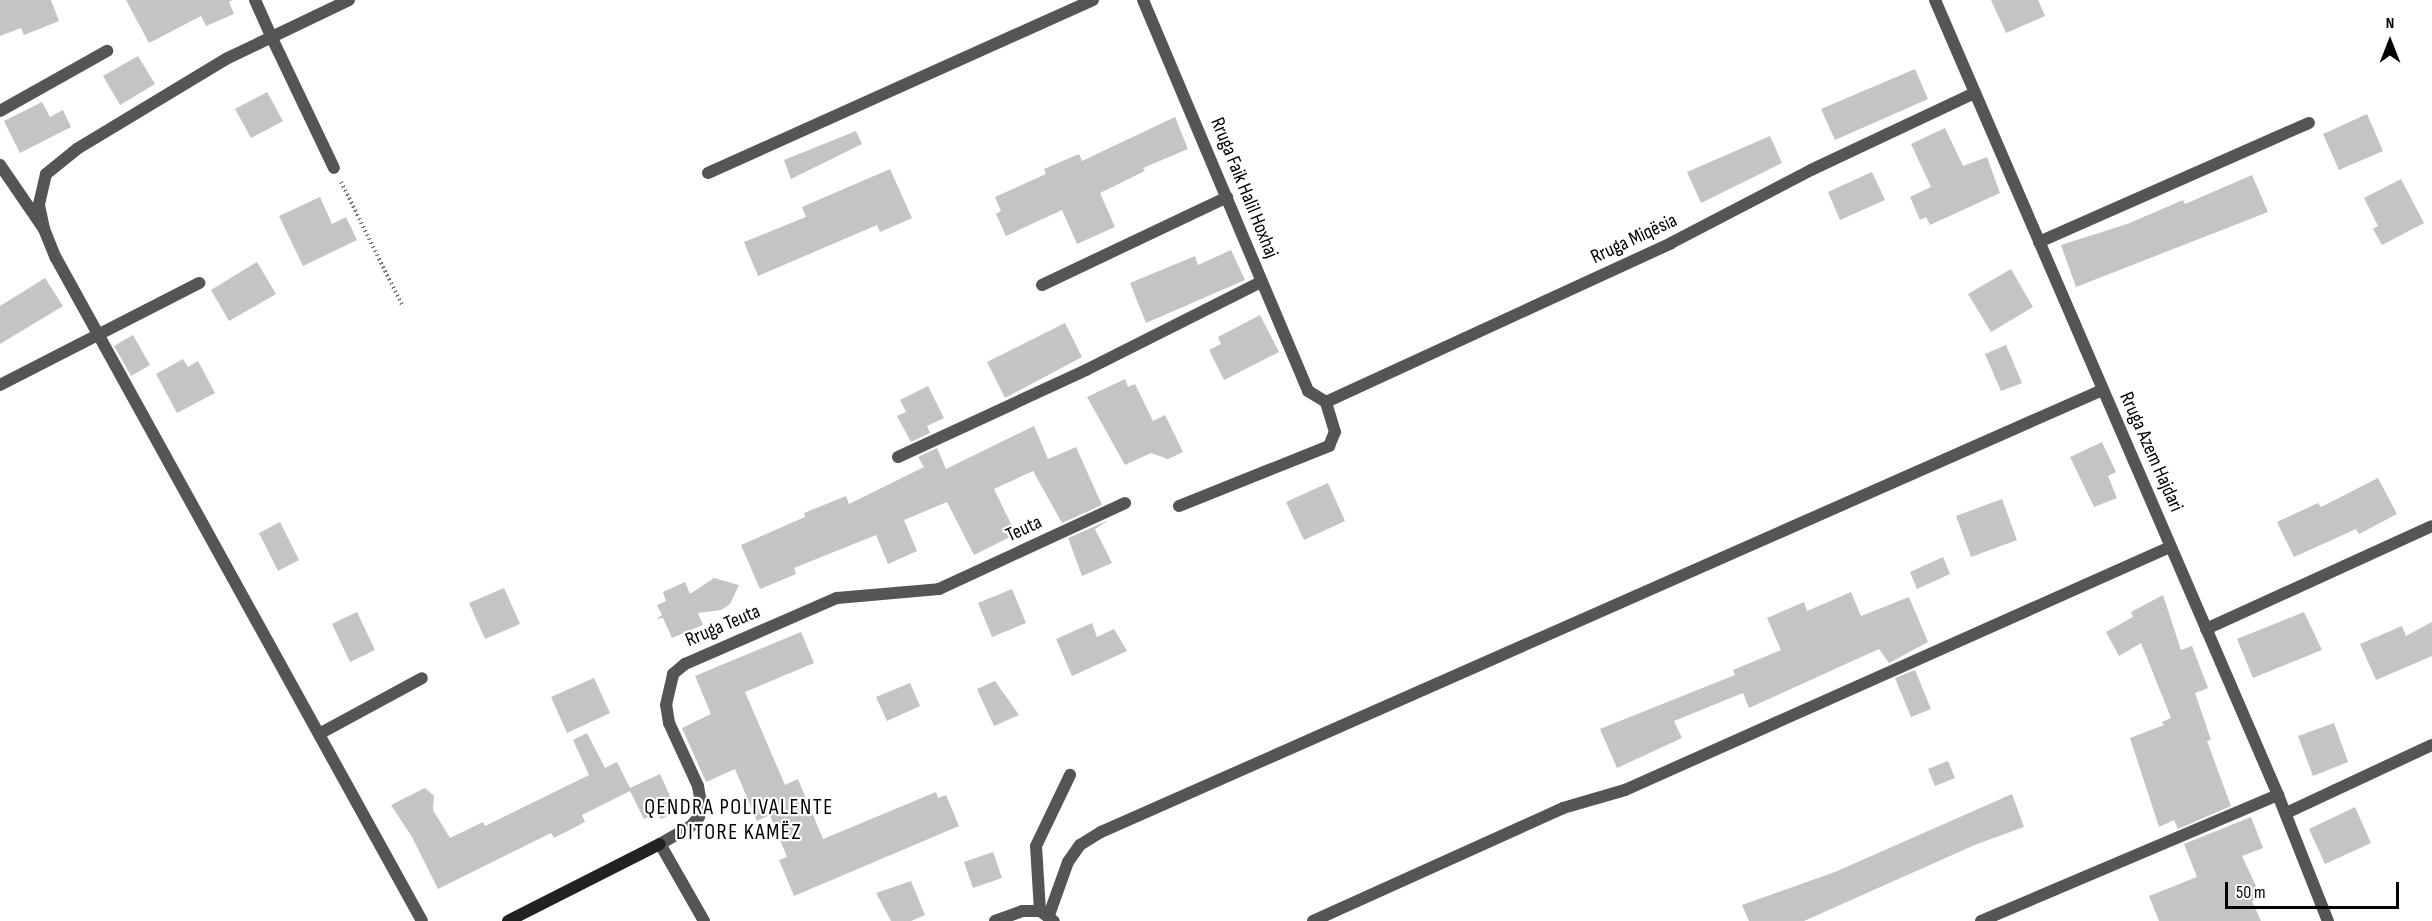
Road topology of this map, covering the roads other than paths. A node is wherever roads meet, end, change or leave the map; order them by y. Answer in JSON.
{"nodes":[{"id":1,"x":255,"y":0,"type":"edge"},
{"id":2,"x":350,"y":0,"type":"edge"},
{"id":3,"x":1093,"y":0,"type":"edge"},
{"id":4,"x":1143,"y":0,"type":"edge"},
{"id":5,"x":1935,"y":0,"type":"edge"},
{"id":6,"x":271,"y":36,"type":"junction"},
{"id":7,"x":107,"y":51,"type":"dead end"},
{"id":8,"x":1975,"y":93,"type":"junction"},
{"id":9,"x":0,"y":111,"type":"edge"},
{"id":10,"x":2309,"y":123,"type":"dead end"},
{"id":11,"x":0,"y":165,"type":"edge"},
{"id":12,"x":334,"y":168,"type":"road end"},
{"id":13,"x":708,"y":173,"type":"dead end"},
{"id":14,"x":1227,"y":197,"type":"junction"},
{"id":15,"x":44,"y":229,"type":"junction"},
{"id":16,"x":2039,"y":242,"type":"junction"},
{"id":17,"x":1261,"y":282,"type":"junction"},
{"id":18,"x":200,"y":283,"type":"dead end"},
{"id":19,"x":1042,"y":285,"type":"dead end"},
{"id":20,"x":99,"y":334,"type":"junction"},
{"id":21,"x":0,"y":384,"type":"edge"},
{"id":22,"x":2102,"y":390,"type":"junction"},
{"id":23,"x":1326,"y":402,"type":"junction"},
{"id":24,"x":898,"y":457,"type":"dead end"},
{"id":25,"x":1125,"y":503,"type":"dead end"},
{"id":26,"x":1179,"y":506,"type":"dead end"},
{"id":27,"x":2432,"y":526,"type":"edge"},
{"id":28,"x":2170,"y":547,"type":"junction"},
{"id":29,"x":939,"y":589,"type":"joint"},
{"id":30,"x":2206,"y":629,"type":"junction"},
{"id":31,"x":422,"y":678,"type":"dead end"},
{"id":32,"x":319,"y":734,"type":"junction"},
{"id":33,"x":2432,"y":745,"type":"edge"},
{"id":34,"x":1070,"y":775,"type":"dead end"},
{"id":35,"x":2278,"y":795,"type":"junction"},
{"id":36,"x":2286,"y":813,"type":"junction"},
{"id":37,"x":660,"y":844,"type":"junction"},
{"id":38,"x":1048,"y":916,"type":"edge"},
{"id":39,"x":422,"y":921,"type":"edge"},
{"id":40,"x":508,"y":921,"type":"edge"},
{"id":41,"x":704,"y":921,"type":"edge"},
{"id":42,"x":995,"y":921,"type":"edge"},
{"id":43,"x":1313,"y":921,"type":"edge"},
{"id":44,"x":1981,"y":921,"type":"edge"},
{"id":45,"x":2328,"y":921,"type":"edge"}],
"edges":[{"from":1,"to":6,"type":"street"},
{"from":2,"to":6,"type":"street"},
{"from":3,"to":13,"type":"street"},
{"from":4,"to":14,"type":"street","name":"Rruga Faik Halil Hoxhaj"},
{"from":5,"to":8,"type":"street","name":"Rruga Azem Hajdari"},
{"from":6,"to":12,"type":"street"},
{"from":6,"to":15,"type":"street"},
{"from":7,"to":9,"type":"street"},
{"from":8,"to":16,"type":"street","name":"Rruga Azem Hajdari"},
{"from":8,"to":23,"type":"street","name":"Rruga Miqësia"},
{"from":10,"to":16,"type":"street"},
{"from":11,"to":15,"type":"street"},
{"from":14,"to":17,"type":"street","name":"Rruga Faik Halil Hoxhaj"},
{"from":14,"to":19,"type":"street"},
{"from":15,"to":20,"type":"street"},
{"from":16,"to":22,"type":"street","name":"Rruga Azem Hajdari"},
{"from":17,"to":23,"type":"street","name":"Rruga Faik Halil Hoxhaj"},
{"from":17,"to":24,"type":"street"},
{"from":18,"to":20,"type":"street"},
{"from":20,"to":21,"type":"street"},
{"from":20,"to":32,"type":"street"},
{"from":22,"to":28,"type":"street","name":"Rruga Azem Hajdari"},
{"from":22,"to":38,"type":"street"},
{"from":23,"to":26,"type":"street"},
{"from":25,"to":29,"type":"street","name":"Teuta"},
{"from":27,"to":30,"type":"street"},
{"from":28,"to":30,"type":"street","name":"Rruga Azem Hajdari"},
{"from":28,"to":43,"type":"street"},
{"from":29,"to":37,"type":"street","name":"Rruga Teuta"},
{"from":30,"to":35,"type":"street","name":"Rruga Azem Hajdari"},
{"from":31,"to":32,"type":"street"},
{"from":32,"to":39,"type":"street"},
{"from":33,"to":36,"type":"street"},
{"from":34,"to":38,"type":"street"},
{"from":35,"to":36,"type":"street","name":"Rruga Azem Hajdari"},
{"from":35,"to":44,"type":"street"},
{"from":36,"to":45,"type":"street","name":"Rruga Azem Hajdari"},
{"from":37,"to":40,"type":"street","name":"Rruga Teuta"},
{"from":37,"to":41,"type":"street"},
{"from":38,"to":42,"type":"street"}]}
